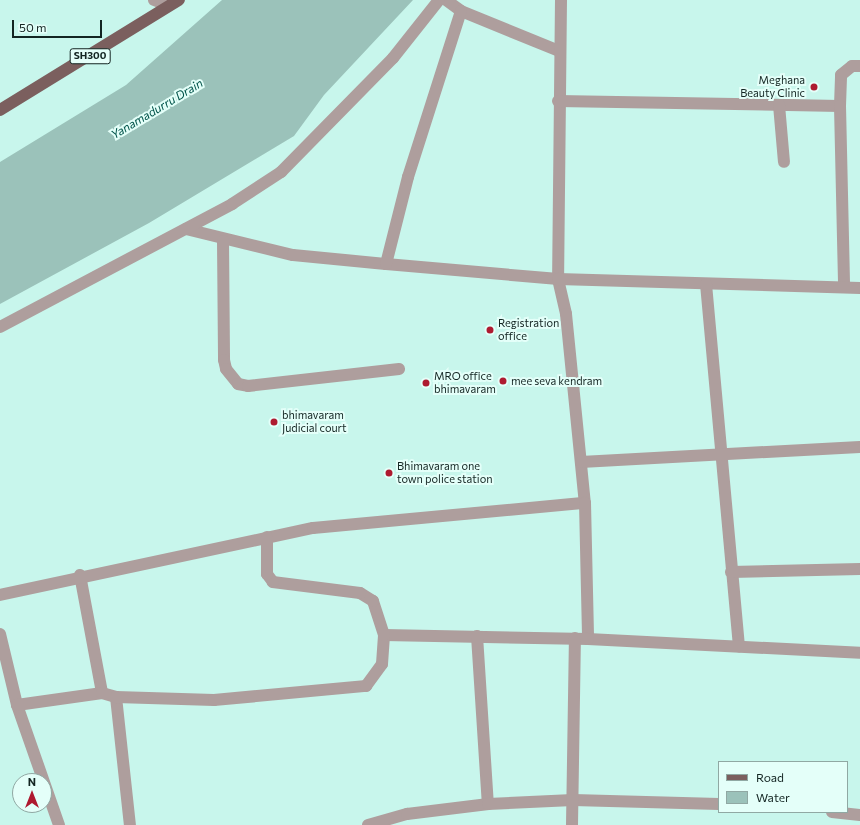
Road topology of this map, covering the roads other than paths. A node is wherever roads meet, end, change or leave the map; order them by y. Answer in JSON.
{"nodes":[{"id":1,"x":154,"y":0,"type":"edge"},
{"id":2,"x":179,"y":0,"type":"edge"},
{"id":3,"x":439,"y":0,"type":"edge"},
{"id":4,"x":446,"y":0,"type":"edge"},
{"id":5,"x":561,"y":0,"type":"edge"},
{"id":6,"x":167,"y":5,"type":"junction"},
{"id":7,"x":461,"y":11,"type":"junction"},
{"id":8,"x":559,"y":51,"type":"junction"},
{"id":9,"x":860,"y":66,"type":"edge"},
{"id":10,"x":558,"y":101,"type":"junction"},
{"id":11,"x":779,"y":105,"type":"junction"},
{"id":12,"x":840,"y":106,"type":"junction"},
{"id":13,"x":0,"y":110,"type":"edge"},
{"id":14,"x":784,"y":162,"type":"dead end"},
{"id":15,"x":186,"y":229,"type":"junction"},
{"id":16,"x":223,"y":241,"type":"junction"},
{"id":17,"x":386,"y":264,"type":"junction"},
{"id":18,"x":558,"y":279,"type":"junction"},
{"id":19,"x":706,"y":284,"type":"junction"},
{"id":20,"x":844,"y":287,"type":"junction"},
{"id":21,"x":860,"y":288,"type":"edge"},
{"id":22,"x":0,"y":327,"type":"edge"},
{"id":23,"x":399,"y":369,"type":"dead end"},
{"id":24,"x":860,"y":447,"type":"edge"},
{"id":25,"x":719,"y":454,"type":"junction"},
{"id":26,"x":580,"y":462,"type":"junction"},
{"id":27,"x":585,"y":503,"type":"junction"},
{"id":28,"x":267,"y":537,"type":"junction"},
{"id":29,"x":860,"y":569,"type":"edge"},
{"id":30,"x":731,"y":572,"type":"junction"},
{"id":31,"x":80,"y":576,"type":"junction"},
{"id":32,"x":0,"y":594,"type":"edge"},
{"id":33,"x":0,"y":634,"type":"edge"},
{"id":34,"x":384,"y":635,"type":"junction"},
{"id":35,"x":477,"y":636,"type":"junction"},
{"id":36,"x":575,"y":638,"type":"junction"},
{"id":37,"x":588,"y":639,"type":"junction"},
{"id":38,"x":739,"y":647,"type":"junction"},
{"id":39,"x":860,"y":653,"type":"edge"},
{"id":40,"x":102,"y":694,"type":"junction"},
{"id":41,"x":116,"y":697,"type":"junction"},
{"id":42,"x":17,"y":705,"type":"junction"},
{"id":43,"x":573,"y":800,"type":"junction"},
{"id":44,"x":488,"y":804,"type":"junction"},
{"id":45,"x":718,"y":804,"type":"edge"},
{"id":46,"x":841,"y":813,"type":"edge"},
{"id":47,"x":860,"y":815,"type":"edge"},
{"id":48,"x":419,"y":819,"type":"edge"},
{"id":49,"x":59,"y":825,"type":"edge"},
{"id":50,"x":130,"y":825,"type":"edge"},
{"id":51,"x":368,"y":825,"type":"edge"},
{"id":52,"x":572,"y":825,"type":"edge"}],
"edges":[{"from":1,"to":6,"type":"street"},
{"from":2,"to":6,"type":"main road","number":"SH300"},
{"from":3,"to":15,"type":"street"},
{"from":4,"to":7,"type":"street"},
{"from":5,"to":8,"type":"street"},
{"from":6,"to":13,"type":"main road","number":"SH300"},
{"from":7,"to":8,"type":"street"},
{"from":7,"to":17,"type":"street"},
{"from":8,"to":10,"type":"street"},
{"from":9,"to":12,"type":"street"},
{"from":10,"to":11,"type":"street"},
{"from":10,"to":18,"type":"street"},
{"from":11,"to":12,"type":"street"},
{"from":11,"to":14,"type":"street"},
{"from":12,"to":20,"type":"street"},
{"from":15,"to":16,"type":"street"},
{"from":15,"to":22,"type":"street"},
{"from":16,"to":17,"type":"street"},
{"from":16,"to":23,"type":"street"},
{"from":17,"to":18,"type":"street"},
{"from":18,"to":19,"type":"street"},
{"from":18,"to":26,"type":"street"},
{"from":19,"to":20,"type":"street"},
{"from":19,"to":25,"type":"street"},
{"from":20,"to":21,"type":"street"},
{"from":24,"to":25,"type":"street"},
{"from":25,"to":26,"type":"street"},
{"from":25,"to":30,"type":"street"},
{"from":26,"to":27,"type":"street"},
{"from":27,"to":28,"type":"street"},
{"from":27,"to":37,"type":"street"},
{"from":28,"to":31,"type":"street"},
{"from":28,"to":34,"type":"street"},
{"from":29,"to":30,"type":"street"},
{"from":30,"to":38,"type":"street"},
{"from":31,"to":32,"type":"street"},
{"from":31,"to":40,"type":"street"},
{"from":33,"to":42,"type":"street"},
{"from":34,"to":35,"type":"street"},
{"from":34,"to":41,"type":"street"},
{"from":35,"to":36,"type":"street"},
{"from":35,"to":44,"type":"street"},
{"from":36,"to":37,"type":"street"},
{"from":36,"to":43,"type":"street"},
{"from":37,"to":38,"type":"street"},
{"from":38,"to":39,"type":"street"},
{"from":40,"to":41,"type":"street"},
{"from":40,"to":42,"type":"street"},
{"from":41,"to":50,"type":"street"},
{"from":42,"to":49,"type":"street"},
{"from":43,"to":44,"type":"street"},
{"from":43,"to":45,"type":"street"},
{"from":43,"to":52,"type":"street"},
{"from":44,"to":48,"type":"street"},
{"from":46,"to":47,"type":"street"},
{"from":48,"to":51,"type":"street"}]}
